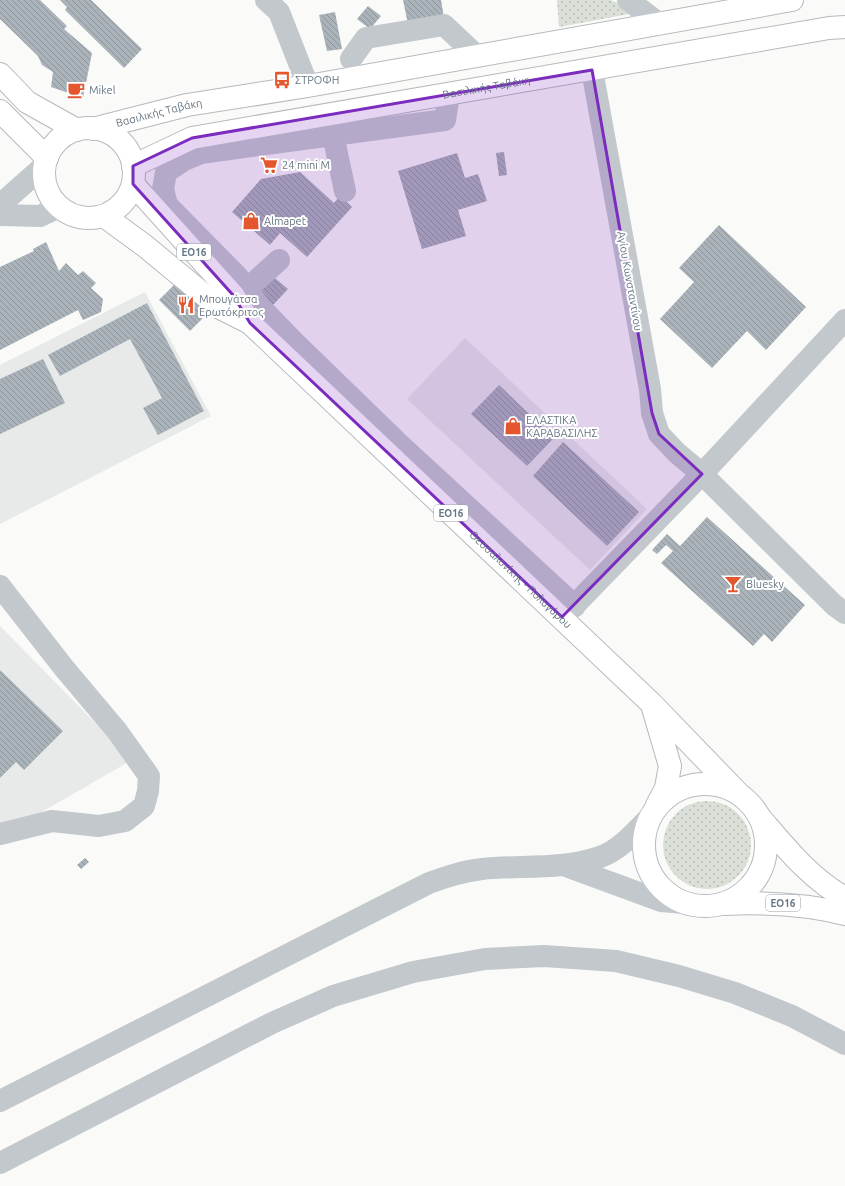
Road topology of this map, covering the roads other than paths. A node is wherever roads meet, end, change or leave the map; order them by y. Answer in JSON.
{"nodes":[{"id":1,"x":628,"y":0,"type":"edge"},
{"id":2,"x":792,"y":0,"type":"edge"},
{"id":3,"x":278,"y":4,"type":"edge"},
{"id":4,"x":660,"y":24,"type":"junction"},
{"id":5,"x":845,"y":27,"type":"edge"},
{"id":6,"x":477,"y":56,"type":"junction"},
{"id":7,"x":351,"y":59,"type":"dead end"},
{"id":8,"x":592,"y":70,"type":"junction"},
{"id":9,"x":0,"y":74,"type":"edge"},
{"id":10,"x":308,"y":86,"type":"junction"},
{"id":11,"x":449,"y":94,"type":"junction"},
{"id":12,"x":0,"y":111,"type":"edge"},
{"id":13,"x":340,"y":113,"type":"junction"},
{"id":14,"x":85,"y":129,"type":"junction"},
{"id":15,"x":333,"y":135,"type":"junction"},
{"id":16,"x":46,"y":162,"type":"junction"},
{"id":17,"x":133,"y":175,"type":"junction"},
{"id":18,"x":345,"y":191,"type":"dead end"},
{"id":19,"x":0,"y":205,"type":"edge"},
{"id":20,"x":59,"y":207,"type":"junction"},
{"id":21,"x":0,"y":215,"type":"edge"},
{"id":22,"x":104,"y":216,"type":"junction"},
{"id":23,"x":279,"y":260,"type":"dead end"},
{"id":24,"x":247,"y":289,"type":"junction"},
{"id":25,"x":845,"y":320,"type":"edge"},
{"id":26,"x":250,"y":323,"type":"junction"},
{"id":27,"x":702,"y":474,"type":"junction"},
{"id":28,"x":0,"y":586,"type":"edge"},
{"id":29,"x":569,"y":612,"type":"junction"},
{"id":30,"x":845,"y":613,"type":"edge"},
{"id":31,"x":651,"y":703,"type":"junction"},
{"id":32,"x":737,"y":792,"type":"junction"},
{"id":33,"x":653,"y":812,"type":"junction"},
{"id":34,"x":757,"y":813,"type":"junction"},
{"id":35,"x":0,"y":834,"type":"edge"},
{"id":36,"x":563,"y":865,"type":"junction"},
{"id":37,"x":845,"y":898,"type":"edge"},
{"id":38,"x":685,"y":903,"type":"junction"},
{"id":39,"x":720,"y":904,"type":"junction"},
{"id":40,"x":845,"y":914,"type":"edge"},
{"id":41,"x":845,"y":1044,"type":"edge"},
{"id":42,"x":0,"y":1101,"type":"edge"},
{"id":43,"x":0,"y":1163,"type":"edge"}],
"edges":[{"from":1,"to":4,"type":"street"},
{"from":2,"to":4,"type":"main road","name":"Βασιλικής Ταβάκη"},
{"from":3,"to":10,"type":"street"},
{"from":4,"to":6,"type":"main road","name":"Βασιλικής Ταβάκη"},
{"from":5,"to":8,"type":"main road","name":"Βασιλικής Ταβάκη"},
{"from":6,"to":7,"type":"street"},
{"from":6,"to":10,"type":"main road","name":"Βασιλικής Ταβάκη"},
{"from":8,"to":11,"type":"main road","name":"Βασιλικής Ταβάκη"},
{"from":8,"to":27,"type":"street","name":"Αγίου Κωνσταντίνου"},
{"from":9,"to":14,"type":"main road","number":"ΕΟ16"},
{"from":10,"to":14,"type":"main road","name":"Βασιλικής Ταβάκη"},
{"from":11,"to":13,"type":"main road","name":"Βασιλικής Ταβάκη"},
{"from":11,"to":15,"type":"street"},
{"from":12,"to":16,"type":"main road"},
{"from":13,"to":15,"type":"street"},
{"from":13,"to":17,"type":"main road","name":"Βασιλικής Ταβάκη"},
{"from":14,"to":16,"type":"main road"},
{"from":14,"to":17,"type":"main road","number":"ΕΟ16"},
{"from":15,"to":18,"type":"street"},
{"from":15,"to":24,"type":"street"},
{"from":16,"to":19,"type":"street"},
{"from":16,"to":20,"type":"main road"},
{"from":17,"to":22,"type":"main road"},
{"from":17,"to":26,"type":"main road","name":"Θεσσαλονίκης - Πολυγύρου","number":"ΕΟ16"},
{"from":20,"to":21,"type":"street"},
{"from":20,"to":22,"type":"main road"},
{"from":22,"to":26,"type":"main road","name":"Θεσσαλονίκης - Πολυγύρου","number":"ΕΟ16"},
{"from":23,"to":24,"type":"street"},
{"from":24,"to":29,"type":"street"},
{"from":25,"to":27,"type":"street"},
{"from":26,"to":29,"type":"main road","name":"Θεσσαλονίκης - Πολυγύρου","number":"ΕΟ16"},
{"from":27,"to":29,"type":"street"},
{"from":27,"to":30,"type":"street","name":"Αγίου Κωνσταντίνου"},
{"from":28,"to":35,"type":"street"},
{"from":29,"to":31,"type":"main road","name":"Θεσσαλονίκης - Πολυγύρου","number":"ΕΟ16"},
{"from":31,"to":32,"type":"main road","name":"Θεσσαλονίκης - Πολυγύρου","number":"ΕΟ16"},
{"from":31,"to":33,"type":"main road","name":"Θεσσαλονίκης - Πολυγύρου","number":"ΕΟ16"},
{"from":32,"to":33,"type":"main road","number":"ΕΟ16"},
{"from":32,"to":34,"type":"main road","number":"ΕΟ16"},
{"from":33,"to":36,"type":"street"},
{"from":33,"to":38,"type":"main road","number":"ΕΟ16"},
{"from":34,"to":37,"type":"main road","number":"ΕΟ16"},
{"from":34,"to":39,"type":"main road","number":"ΕΟ16"},
{"from":36,"to":38,"type":"street"},
{"from":36,"to":42,"type":"street"},
{"from":38,"to":39,"type":"main road","number":"ΕΟ16"},
{"from":39,"to":40,"type":"main road","number":"ΕΟ16"},
{"from":41,"to":43,"type":"street"}]}
